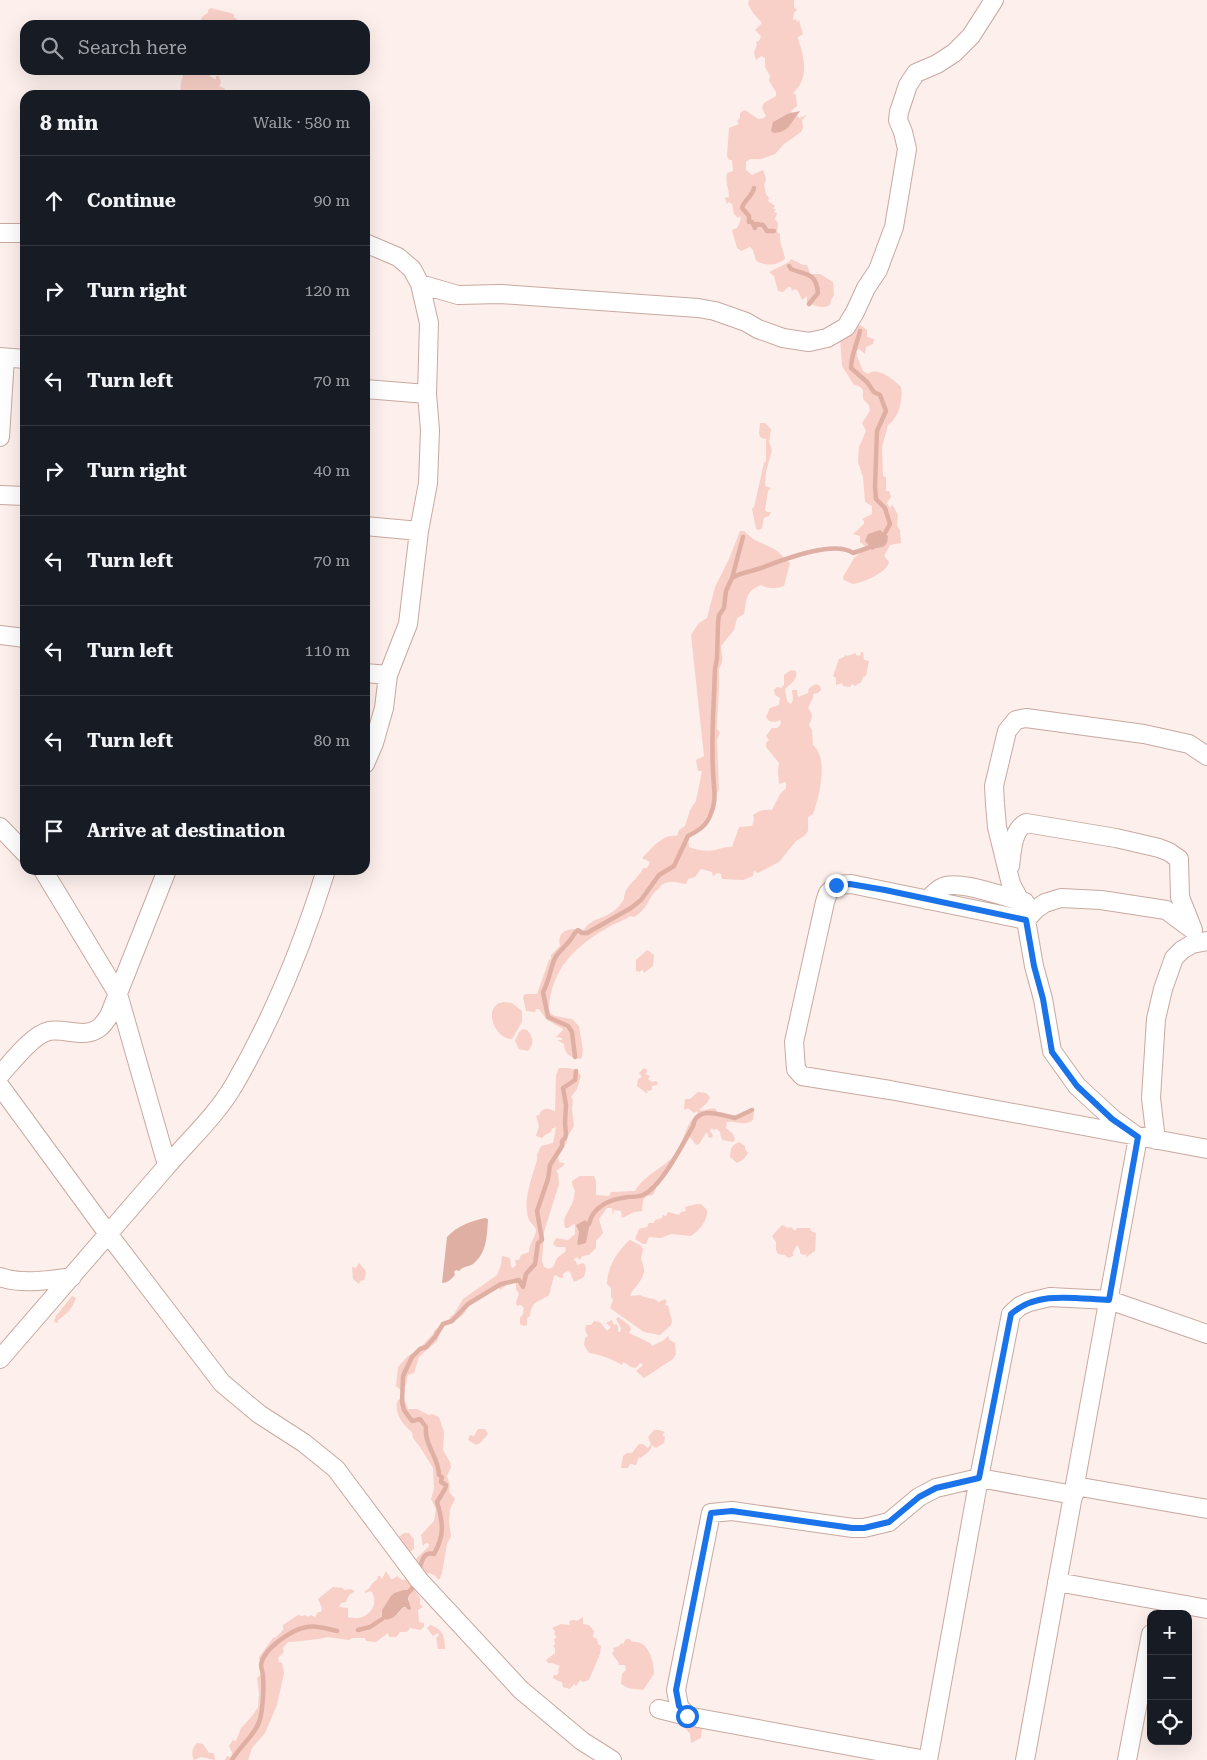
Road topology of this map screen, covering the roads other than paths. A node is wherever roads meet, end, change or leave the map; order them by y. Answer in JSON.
{"nodes":[{"id":1,"x":994,"y":0,"type":"edge"},
{"id":2,"x":14,"y":232,"type":"edge"},
{"id":3,"x":370,"y":245,"type":"edge"},
{"id":4,"x":0,"y":246,"type":"edge"},
{"id":5,"x":420,"y":284,"type":"junction"},
{"id":6,"x":3,"y":357,"type":"edge"},
{"id":7,"x":20,"y":359,"type":"edge"},
{"id":8,"x":370,"y":388,"type":"edge"},
{"id":9,"x":427,"y":394,"type":"junction"},
{"id":10,"x":0,"y":438,"type":"edge"},
{"id":11,"x":0,"y":495,"type":"edge"},
{"id":12,"x":20,"y":496,"type":"edge"},
{"id":13,"x":370,"y":526,"type":"edge"},
{"id":14,"x":419,"y":531,"type":"junction"},
{"id":15,"x":0,"y":635,"type":"edge"},
{"id":16,"x":20,"y":637,"type":"edge"},
{"id":17,"x":370,"y":673,"type":"edge"},
{"id":18,"x":388,"y":675,"type":"junction"},
{"id":19,"x":370,"y":752,"type":"edge"},
{"id":20,"x":1207,"y":756,"type":"edge"},
{"id":21,"x":2,"y":835,"type":"edge"},
{"id":22,"x":20,"y":849,"type":"edge"},
{"id":23,"x":1008,"y":871,"type":"junction"},
{"id":24,"x":47,"y":875,"type":"edge"},
{"id":25,"x":165,"y":875,"type":"edge"},
{"id":26,"x":324,"y":875,"type":"edge"},
{"id":27,"x":927,"y":900,"type":"junction"},
{"id":28,"x":1020,"y":901,"type":"junction"},
{"id":29,"x":1045,"y":904,"type":"junction"},
{"id":30,"x":1026,"y":920,"type":"junction"},
{"id":31,"x":1202,"y":937,"type":"edge"},
{"id":32,"x":118,"y":994,"type":"junction"},
{"id":33,"x":0,"y":1075,"type":"edge"},
{"id":34,"x":0,"y":1086,"type":"edge"},
{"id":35,"x":1138,"y":1137,"type":"junction"},
{"id":36,"x":1156,"y":1140,"type":"junction"},
{"id":37,"x":1207,"y":1149,"type":"edge"},
{"id":38,"x":167,"y":1165,"type":"junction"},
{"id":39,"x":109,"y":1235,"type":"junction"},
{"id":40,"x":0,"y":1277,"type":"edge"},
{"id":41,"x":72,"y":1277,"type":"junction"},
{"id":42,"x":1109,"y":1300,"type":"junction"},
{"id":43,"x":1207,"y":1334,"type":"edge"},
{"id":44,"x":1,"y":1353,"type":"edge"},
{"id":45,"x":979,"y":1478,"type":"junction"},
{"id":46,"x":1074,"y":1491,"type":"junction"},
{"id":47,"x":1207,"y":1509,"type":"edge"},
{"id":48,"x":1057,"y":1582,"type":"junction"},
{"id":49,"x":1156,"y":1607,"type":"edge"},
{"id":50,"x":1207,"y":1609,"type":"edge"},
{"id":51,"x":1147,"y":1655,"type":"edge"},
{"id":52,"x":659,"y":1709,"type":"dead end"},
{"id":53,"x":687,"y":1716,"type":"junction"},
{"id":54,"x":612,"y":1760,"type":"edge"},
{"id":55,"x":927,"y":1760,"type":"edge"},
{"id":56,"x":1025,"y":1760,"type":"edge"},
{"id":57,"x":1127,"y":1760,"type":"edge"}],
"edges":[{"from":1,"to":5,"type":"street"},
{"from":2,"to":4,"type":"street"},
{"from":3,"to":5,"type":"street"},
{"from":5,"to":9,"type":"street"},
{"from":6,"to":7,"type":"street"},
{"from":6,"to":10,"type":"street"},
{"from":8,"to":9,"type":"street"},
{"from":9,"to":14,"type":"street"},
{"from":11,"to":12,"type":"street"},
{"from":13,"to":14,"type":"street"},
{"from":14,"to":18,"type":"street"},
{"from":15,"to":16,"type":"street"},
{"from":17,"to":18,"type":"street"},
{"from":18,"to":19,"type":"street"},
{"from":20,"to":23,"type":"street"},
{"from":21,"to":22,"type":"street"},
{"from":23,"to":28,"type":"street"},
{"from":23,"to":31,"type":"street"},
{"from":24,"to":32,"type":"street"},
{"from":25,"to":32,"type":"street"},
{"from":26,"to":38,"type":"street"},
{"from":27,"to":28,"type":"street"},
{"from":27,"to":30,"type":"street"},
{"from":27,"to":35,"type":"street"},
{"from":28,"to":29,"type":"street"},
{"from":28,"to":30,"type":"street"},
{"from":29,"to":30,"type":"street"},
{"from":29,"to":31,"type":"street"},
{"from":30,"to":35,"type":"street"},
{"from":31,"to":36,"type":"street"},
{"from":32,"to":33,"type":"street"},
{"from":32,"to":38,"type":"street"},
{"from":34,"to":39,"type":"street"},
{"from":35,"to":36,"type":"street"},
{"from":35,"to":42,"type":"street"},
{"from":36,"to":37,"type":"street"},
{"from":38,"to":39,"type":"street"},
{"from":39,"to":41,"type":"street"},
{"from":39,"to":54,"type":"street"},
{"from":40,"to":41,"type":"street"},
{"from":41,"to":44,"type":"street"},
{"from":42,"to":43,"type":"street"},
{"from":42,"to":45,"type":"street"},
{"from":42,"to":46,"type":"street"},
{"from":45,"to":46,"type":"street"},
{"from":45,"to":53,"type":"street"},
{"from":45,"to":55,"type":"street"},
{"from":46,"to":47,"type":"street"},
{"from":46,"to":48,"type":"street"},
{"from":48,"to":49,"type":"street"},
{"from":48,"to":56,"type":"street"},
{"from":49,"to":50,"type":"street"},
{"from":51,"to":57,"type":"street"},
{"from":52,"to":53,"type":"street"},
{"from":53,"to":55,"type":"street"}]}
